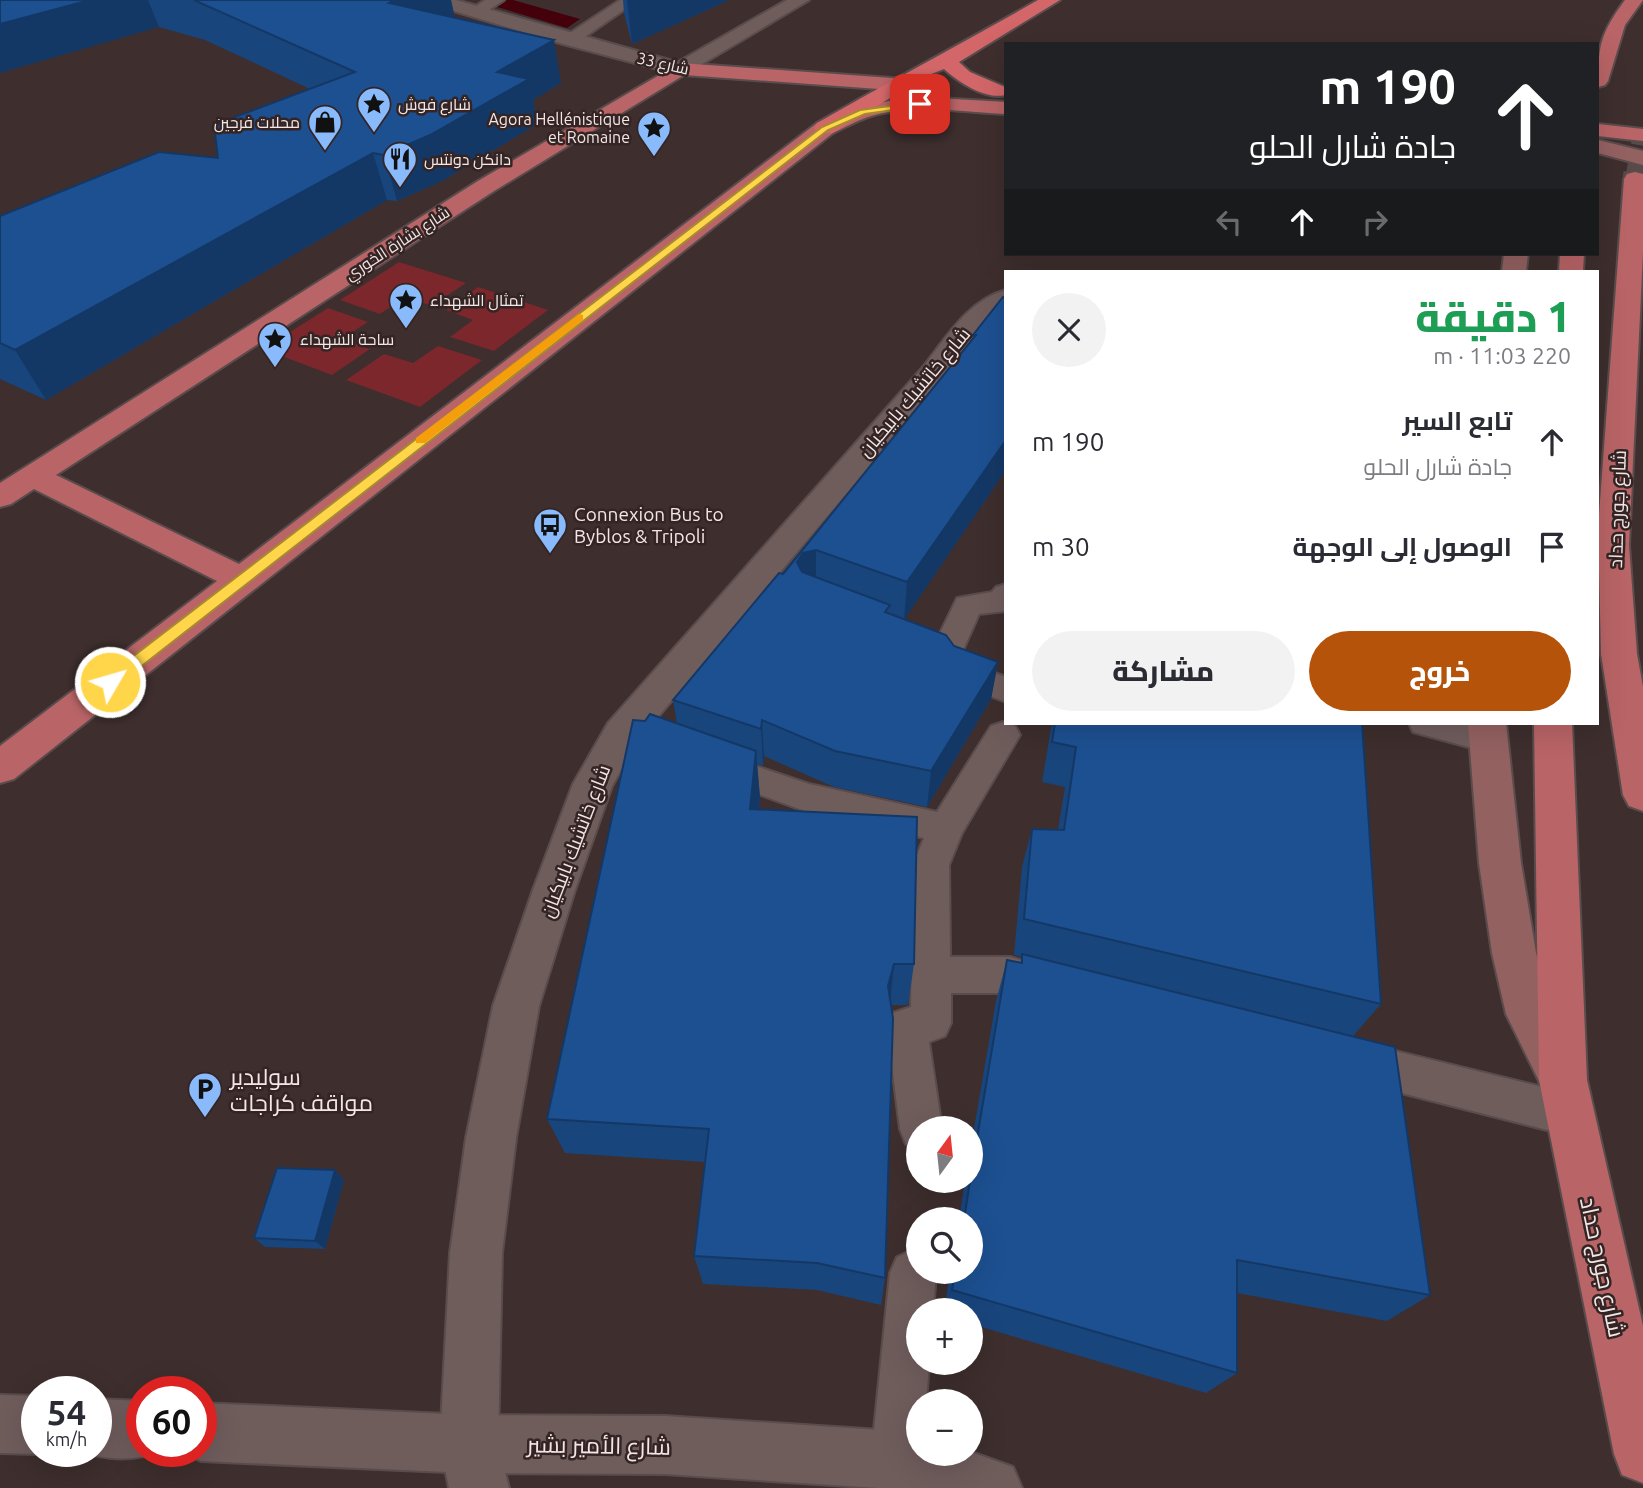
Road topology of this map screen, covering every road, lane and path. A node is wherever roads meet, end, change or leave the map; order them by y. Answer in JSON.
{"nodes":[{"id":1,"x":437,"y":0,"type":"edge"},
{"id":2,"x":496,"y":0,"type":"edge"},
{"id":3,"x":630,"y":0,"type":"edge"},
{"id":4,"x":800,"y":0,"type":"edge"},
{"id":5,"x":1051,"y":0,"type":"edge"},
{"id":6,"x":1634,"y":0,"type":"edge"},
{"id":7,"x":475,"y":12,"type":"junction"},
{"id":8,"x":570,"y":40,"type":"junction"},
{"id":9,"x":947,"y":61,"type":"junction"},
{"id":10,"x":680,"y":69,"type":"junction"},
{"id":11,"x":767,"y":77,"type":"junction"},
{"id":12,"x":1599,"y":77,"type":"edge"},
{"id":13,"x":897,"y":85,"type":"junction"},
{"id":14,"x":1003,"y":97,"type":"edge"},
{"id":15,"x":1599,"y":110,"type":"edge"},
{"id":16,"x":1643,"y":115,"type":"edge"},
{"id":17,"x":825,"y":128,"type":"junction"},
{"id":18,"x":1599,"y":130,"type":"edge"},
{"id":19,"x":1643,"y":135,"type":"edge"},
{"id":20,"x":1599,"y":147,"type":"edge"},
{"id":21,"x":1639,"y":169,"type":"edge"},
{"id":22,"x":1004,"y":299,"type":"edge"},
{"id":23,"x":33,"y":476,"type":"junction"},
{"id":24,"x":0,"y":497,"type":"edge"},
{"id":25,"x":242,"y":580,"type":"junction"},
{"id":26,"x":1004,"y":599,"type":"edge"},
{"id":27,"x":1004,"y":689,"type":"edge"},
{"id":28,"x":1440,"y":725,"type":"edge"},
{"id":29,"x":1553,"y":725,"type":"edge"},
{"id":30,"x":1487,"y":731,"type":"edge"},
{"id":31,"x":622,"y":733,"type":"junction"},
{"id":32,"x":1003,"y":735,"type":"dead end"},
{"id":33,"x":0,"y":768,"type":"edge"},
{"id":34,"x":1643,"y":795,"type":"edge"},
{"id":35,"x":946,"y":828,"type":"junction"},
{"id":36,"x":932,"y":975,"type":"junction"},
{"id":37,"x":1077,"y":992,"type":"edge"},
{"id":38,"x":1317,"y":1052,"type":"edge"},
{"id":39,"x":1567,"y":1098,"type":"junction"},
{"id":40,"x":919,"y":1116,"type":"edge"},
{"id":41,"x":912,"y":1284,"type":"edge"},
{"id":42,"x":0,"y":1424,"type":"edge"},
{"id":43,"x":21,"y":1425,"type":"edge"},
{"id":44,"x":217,"y":1434,"type":"edge"},
{"id":45,"x":1643,"y":1454,"type":"edge"},
{"id":46,"x":895,"y":1460,"type":"junction"},
{"id":47,"x":474,"y":1466,"type":"edge"},
{"id":48,"x":992,"y":1488,"type":"edge"}],
"edges":[{"from":1,"to":7,"type":"street","name":"شارع 33"},
{"from":2,"to":7,"type":"street"},
{"from":3,"to":8,"type":"street"},
{"from":4,"to":10,"type":"street","name":"شارع بشارة الخوري"},
{"from":5,"to":9,"type":"highway"},
{"from":6,"to":12,"type":"main road"},
{"from":7,"to":8,"type":"street","name":"شارع 33"},
{"from":8,"to":10,"type":"street","name":"شارع 33"},
{"from":9,"to":13,"type":"highway"},
{"from":9,"to":14,"type":"highway"},
{"from":10,"to":11,"type":"main road","name":"شارع 33"},
{"from":10,"to":23,"type":"main road","name":"شارع بشارة الخوري"},
{"from":11,"to":13,"type":"main road","name":"شارع 33"},
{"from":11,"to":17,"type":"main road"},
{"from":13,"to":14,"type":"main road","name":"شارع 33"},
{"from":13,"to":17,"type":"highway"},
{"from":14,"to":17,"type":"main road"},
{"from":15,"to":16,"type":"main road"},
{"from":17,"to":25,"type":"main road"},
{"from":18,"to":19,"type":"main road"},
{"from":20,"to":21,"type":"main road"},
{"from":21,"to":34,"type":"main road","name":"شارع جورج حداد"},
{"from":22,"to":31,"type":"street","name":"شارع خاتشيك بابيكيان"},
{"from":23,"to":24,"type":"main road","name":"شارع بشارة الخوري"},
{"from":23,"to":25,"type":"main road"},
{"from":25,"to":33,"type":"main road"},
{"from":26,"to":27,"type":"street"},
{"from":28,"to":30,"type":"street"},
{"from":29,"to":39,"type":"main road","name":"شارع جورج حداد"},
{"from":30,"to":39,"type":"main road","name":"شارع جورج حداد"},
{"from":31,"to":35,"type":"street"},
{"from":31,"to":47,"type":"street","name":"شارع خاتشيك بابيكيان"},
{"from":32,"to":35,"type":"street"},
{"from":35,"to":36,"type":"street"},
{"from":36,"to":37,"type":"street"},
{"from":36,"to":40,"type":"street"},
{"from":38,"to":39,"type":"street"},
{"from":39,"to":45,"type":"main road","name":"شارع جورج حداد"},
{"from":41,"to":46,"type":"street"},
{"from":42,"to":43,"type":"street"},
{"from":44,"to":47,"type":"street","name":"شارع الأمير بشير"},
{"from":46,"to":47,"type":"street","name":"شارع الأمير بشير"},
{"from":46,"to":48,"type":"street","name":"شارع الأمير بشير"}]}
